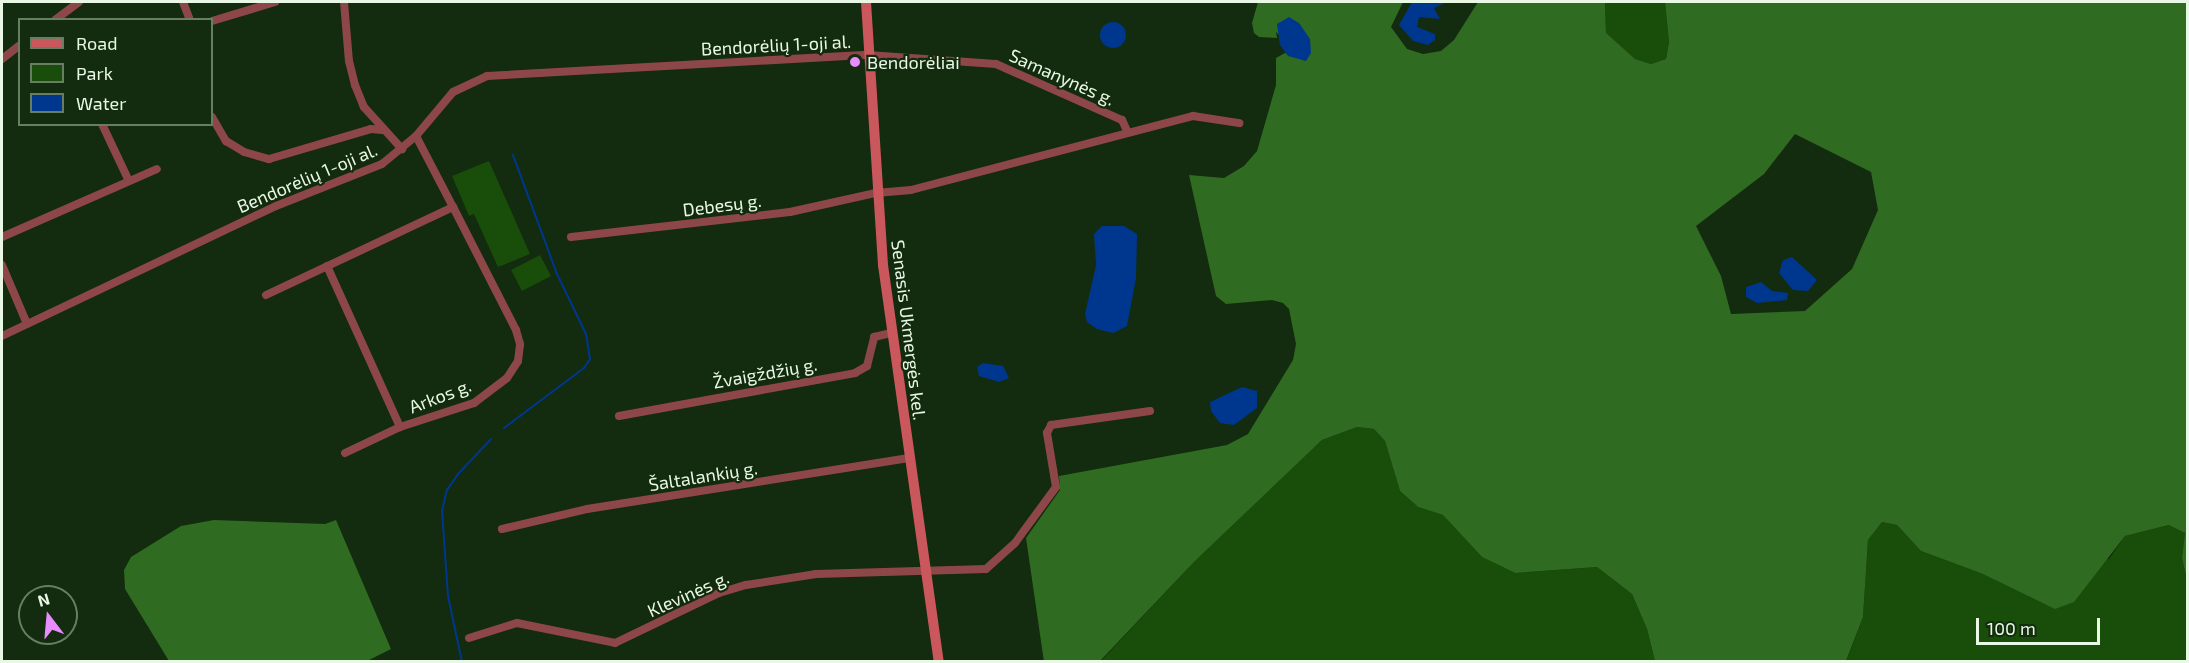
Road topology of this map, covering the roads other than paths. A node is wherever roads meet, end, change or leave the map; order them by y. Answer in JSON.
{"nodes":[{"id":1,"x":79,"y":2,"type":"edge"},
{"id":2,"x":183,"y":2,"type":"edge"},
{"id":3,"x":275,"y":2,"type":"edge"},
{"id":4,"x":344,"y":2,"type":"edge"},
{"id":5,"x":866,"y":2,"type":"edge"},
{"id":6,"x":58,"y":18,"type":"edge"},
{"id":7,"x":188,"y":18,"type":"edge"},
{"id":8,"x":213,"y":21,"type":"edge"},
{"id":9,"x":18,"y":47,"type":"edge"},
{"id":10,"x":868,"y":56,"type":"junction"},
{"id":11,"x":2,"y":59,"type":"edge"},
{"id":12,"x":213,"y":119,"type":"edge"},
{"id":13,"x":1239,"y":123,"type":"dead end"},
{"id":14,"x":103,"y":126,"type":"edge"},
{"id":15,"x":382,"y":130,"type":"junction"},
{"id":16,"x":1128,"y":133,"type":"junction"},
{"id":17,"x":416,"y":136,"type":"junction"},
{"id":18,"x":402,"y":149,"type":"junction"},
{"id":19,"x":157,"y":169,"type":"dead end"},
{"id":20,"x":129,"y":181,"type":"junction"},
{"id":21,"x":876,"y":193,"type":"junction"},
{"id":22,"x":453,"y":207,"type":"junction"},
{"id":23,"x":2,"y":237,"type":"edge"},
{"id":24,"x":571,"y":237,"type":"dead end"},
{"id":25,"x":2,"y":265,"type":"edge"},
{"id":26,"x":327,"y":266,"type":"junction"},
{"id":27,"x":266,"y":295,"type":"dead end"},
{"id":28,"x":27,"y":324,"type":"junction"},
{"id":29,"x":892,"y":333,"type":"junction"},
{"id":30,"x":2,"y":336,"type":"edge"},
{"id":31,"x":1150,"y":411,"type":"dead end"},
{"id":32,"x":620,"y":416,"type":"dead end"},
{"id":33,"x":400,"y":427,"type":"junction"},
{"id":34,"x":345,"y":453,"type":"dead end"},
{"id":35,"x":909,"y":458,"type":"junction"},
{"id":36,"x":502,"y":529,"type":"dead end"},
{"id":37,"x":925,"y":569,"type":"junction"},
{"id":38,"x":469,"y":638,"type":"dead end"},
{"id":39,"x":939,"y":662,"type":"edge"}],
"edges":[{"from":1,"to":6,"type":"street"},
{"from":2,"to":7,"type":"street"},
{"from":3,"to":8,"type":"street"},
{"from":4,"to":15,"type":"street"},
{"from":5,"to":10,"type":"main road","name":"Senasis Ukmergės kel."},
{"from":9,"to":11,"type":"street"},
{"from":10,"to":16,"type":"street","name":"Samanynės g."},
{"from":10,"to":17,"type":"street","name":"Bendorėlių 1-oji al."},
{"from":10,"to":21,"type":"main road","name":"Senasis Ukmergės kel."},
{"from":12,"to":15,"type":"street"},
{"from":13,"to":16,"type":"street","name":"Samanynės g."},
{"from":14,"to":20,"type":"street"},
{"from":15,"to":18,"type":"street"},
{"from":16,"to":21,"type":"street","name":"Samanynės g."},
{"from":17,"to":18,"type":"street","name":"Bendorėlių 1-oji al."},
{"from":17,"to":22,"type":"street","name":"Arkos g."},
{"from":18,"to":28,"type":"street","name":"Bendorėlių 1-oji al."},
{"from":19,"to":20,"type":"street"},
{"from":20,"to":23,"type":"street"},
{"from":21,"to":24,"type":"street","name":"Debesų g."},
{"from":21,"to":29,"type":"main road","name":"Senasis Ukmergės kel."},
{"from":22,"to":26,"type":"street"},
{"from":22,"to":33,"type":"street","name":"Arkos g."},
{"from":25,"to":28,"type":"street"},
{"from":26,"to":27,"type":"street"},
{"from":26,"to":33,"type":"street","name":"Arkos g."},
{"from":28,"to":30,"type":"street","name":"Bendorėlių 1-oji al."},
{"from":29,"to":32,"type":"street","name":"Žvaigždžių g."},
{"from":29,"to":35,"type":"main road","name":"Senasis Ukmergės kel."},
{"from":31,"to":37,"type":"street","name":"Klevinės g."},
{"from":33,"to":34,"type":"street"},
{"from":35,"to":36,"type":"street","name":"Šaltalankių g."},
{"from":35,"to":37,"type":"main road","name":"Senasis Ukmergės kel."},
{"from":37,"to":38,"type":"street","name":"Klevinės g."},
{"from":37,"to":39,"type":"main road","name":"Senasis Ukmergės kel."}]}
